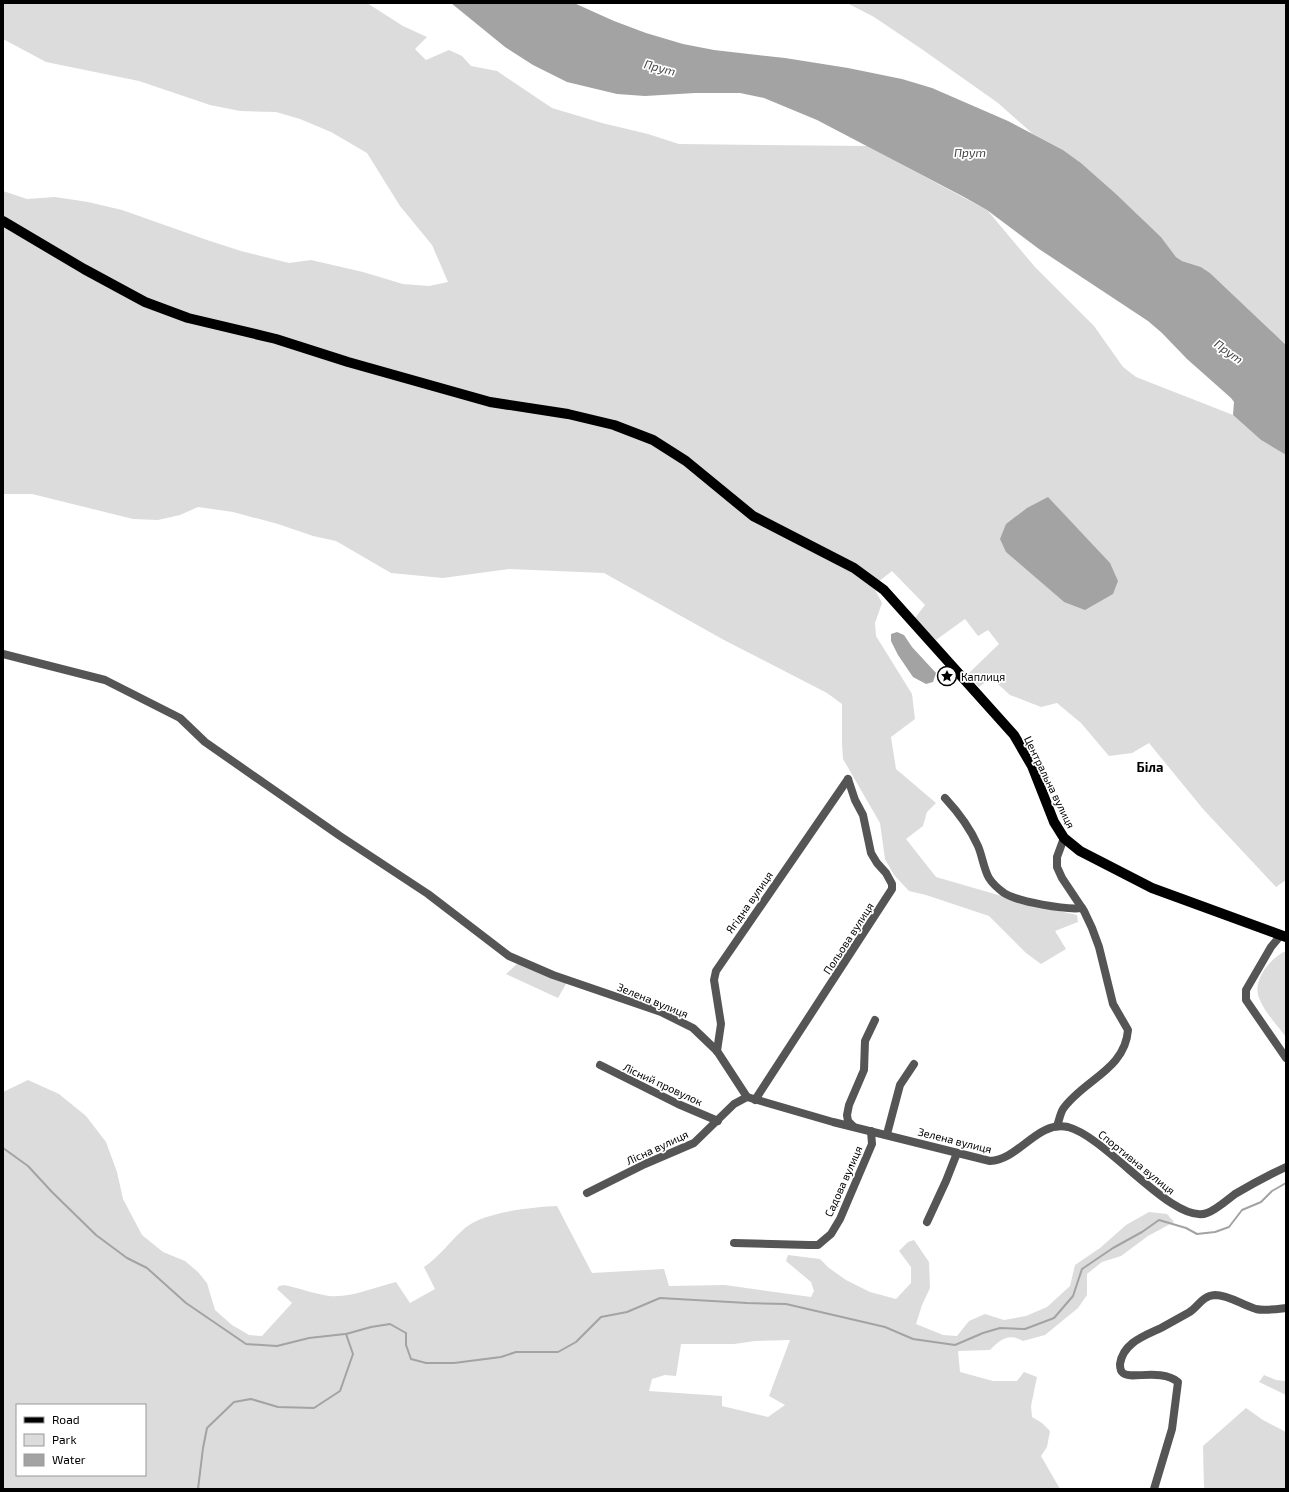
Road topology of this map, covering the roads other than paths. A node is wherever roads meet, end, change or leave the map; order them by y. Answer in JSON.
{"nodes":[{"id":1,"x":3,"y":221,"type":"edge"},
{"id":2,"x":3,"y":654,"type":"edge"},
{"id":3,"x":848,"y":779,"type":"joint"},
{"id":4,"x":945,"y":798,"type":"dead end"},
{"id":5,"x":1064,"y":838,"type":"junction"},
{"id":6,"x":1082,"y":908,"type":"junction"},
{"id":7,"x":1283,"y":936,"type":"edge"},
{"id":8,"x":875,"y":1020,"type":"dead end"},
{"id":9,"x":716,"y":1050,"type":"junction"},
{"id":10,"x":1286,"y":1058,"type":"edge"},
{"id":11,"x":914,"y":1064,"type":"dead end"},
{"id":12,"x":600,"y":1065,"type":"dead end"},
{"id":13,"x":746,"y":1097,"type":"junction"},
{"id":14,"x":755,"y":1100,"type":"junction"},
{"id":15,"x":718,"y":1121,"type":"junction"},
{"id":16,"x":853,"y":1126,"type":"junction"},
{"id":17,"x":1057,"y":1126,"type":"junction"},
{"id":18,"x":871,"y":1131,"type":"junction"},
{"id":19,"x":887,"y":1134,"type":"junction"},
{"id":20,"x":957,"y":1153,"type":"junction"},
{"id":21,"x":1286,"y":1167,"type":"edge"},
{"id":22,"x":587,"y":1193,"type":"dead end"},
{"id":23,"x":927,"y":1222,"type":"dead end"},
{"id":24,"x":734,"y":1243,"type":"dead end"},
{"id":25,"x":1286,"y":1308,"type":"edge"},
{"id":26,"x":1154,"y":1489,"type":"edge"}],
"edges":[{"from":1,"to":5,"type":"main road","name":"Центральна вулиця"},
{"from":2,"to":9,"type":"street","name":"Зелена вулиця"},
{"from":3,"to":9,"type":"street","name":"Ягідна вулиця"},
{"from":3,"to":14,"type":"street","name":"Польова вулиця"},
{"from":4,"to":6,"type":"street"},
{"from":5,"to":6,"type":"street"},
{"from":5,"to":7,"type":"main road","name":"Центральна вулиця"},
{"from":6,"to":17,"type":"street"},
{"from":7,"to":10,"type":"street"},
{"from":8,"to":16,"type":"street"},
{"from":9,"to":13,"type":"street","name":"Зелена вулиця"},
{"from":11,"to":19,"type":"street"},
{"from":12,"to":15,"type":"street","name":"Лісний провулок"},
{"from":13,"to":14,"type":"street","name":"Зелена вулиця"},
{"from":13,"to":15,"type":"street","name":"Лісна вулиця"},
{"from":14,"to":16,"type":"street","name":"Зелена вулиця"},
{"from":15,"to":22,"type":"street","name":"Лісна вулиця"},
{"from":16,"to":18,"type":"street","name":"Зелена вулиця"},
{"from":17,"to":20,"type":"street","name":"Зелена вулиця"},
{"from":17,"to":21,"type":"street","name":"Спортивна вулиця"},
{"from":18,"to":19,"type":"street","name":"Зелена вулиця"},
{"from":18,"to":24,"type":"street","name":"Садова вулиця"},
{"from":19,"to":20,"type":"street","name":"Зелена вулиця"},
{"from":20,"to":23,"type":"street"},
{"from":25,"to":26,"type":"street"}]}
